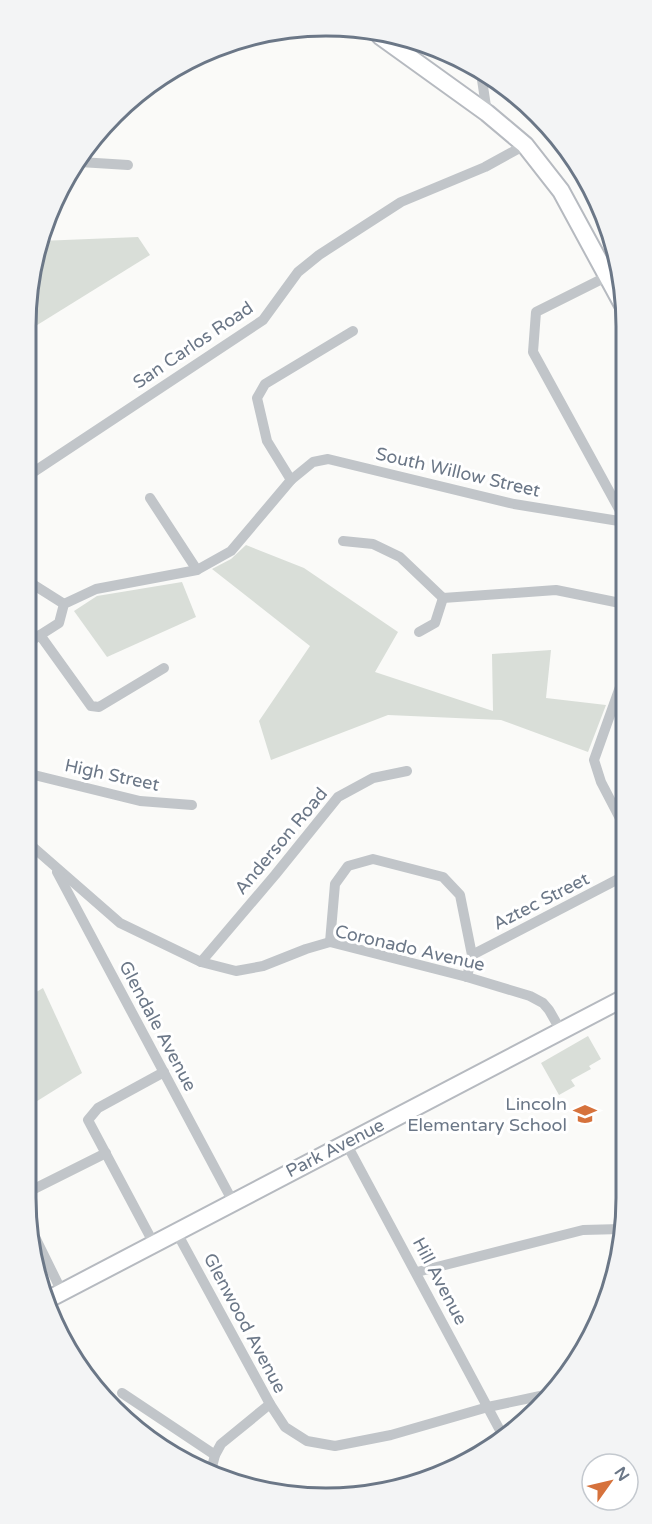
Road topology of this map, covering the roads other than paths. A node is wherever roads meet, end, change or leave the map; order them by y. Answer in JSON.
{"nodes":[{"id":1,"x":391,"y":44,"type":"edge"},
{"id":2,"x":483,"y":83,"type":"edge"},
{"id":3,"x":487,"y":112,"type":"junction"},
{"id":4,"x":525,"y":145,"type":"junction"},
{"id":5,"x":87,"y":162,"type":"edge"},
{"id":6,"x":128,"y":165,"type":"dead end"},
{"id":7,"x":608,"y":276,"type":"junction"},
{"id":8,"x":614,"y":287,"type":"edge"},
{"id":9,"x":353,"y":331,"type":"dead end"},
{"id":10,"x":36,"y":470,"type":"edge"},
{"id":11,"x":291,"y":480,"type":"junction"},
{"id":12,"x":150,"y":498,"type":"dead end"},
{"id":13,"x":616,"y":504,"type":"edge"},
{"id":14,"x":616,"y":520,"type":"edge"},
{"id":15,"x":343,"y":542,"type":"dead end"},
{"id":16,"x":197,"y":570,"type":"junction"},
{"id":17,"x":36,"y":586,"type":"edge"},
{"id":18,"x":443,"y":598,"type":"junction"},
{"id":19,"x":616,"y":602,"type":"edge"},
{"id":20,"x":64,"y":604,"type":"junction"},
{"id":21,"x":418,"y":632,"type":"dead end"},
{"id":22,"x":39,"y":635,"type":"junction"},
{"id":23,"x":36,"y":637,"type":"edge"},
{"id":24,"x":164,"y":668,"type":"dead end"},
{"id":25,"x":616,"y":698,"type":"edge"},
{"id":26,"x":407,"y":771,"type":"dead end"},
{"id":27,"x":36,"y":775,"type":"edge"},
{"id":28,"x":192,"y":805,"type":"dead end"},
{"id":29,"x":616,"y":810,"type":"edge"},
{"id":30,"x":36,"y":850,"type":"edge"},
{"id":31,"x":54,"y":866,"type":"junction"},
{"id":32,"x":616,"y":880,"type":"edge"},
{"id":33,"x":330,"y":942,"type":"junction"},
{"id":34,"x":472,"y":955,"type":"junction"},
{"id":35,"x":201,"y":962,"type":"junction"},
{"id":36,"x":466,"y":976,"type":"junction"},
{"id":37,"x":616,"y":1002,"type":"edge"},
{"id":38,"x":561,"y":1031,"type":"junction"},
{"id":39,"x":164,"y":1072,"type":"junction"},
{"id":40,"x":346,"y":1143,"type":"junction"},
{"id":41,"x":106,"y":1153,"type":"junction"},
{"id":42,"x":36,"y":1188,"type":"edge"},
{"id":43,"x":233,"y":1202,"type":"junction"},
{"id":44,"x":614,"y":1229,"type":"edge"},
{"id":45,"x":177,"y":1233,"type":"junction"},
{"id":46,"x":154,"y":1244,"type":"junction"},
{"id":47,"x":41,"y":1249,"type":"edge"},
{"id":48,"x":417,"y":1272,"type":"junction"},
{"id":49,"x":62,"y":1292,"type":"junction"},
{"id":50,"x":53,"y":1297,"type":"edge"},
{"id":51,"x":122,"y":1393,"type":"dead end"},
{"id":52,"x":537,"y":1397,"type":"edge"},
{"id":53,"x":270,"y":1404,"type":"junction"},
{"id":54,"x":488,"y":1407,"type":"junction"},
{"id":55,"x":500,"y":1430,"type":"edge"},
{"id":56,"x":215,"y":1455,"type":"junction"},
{"id":57,"x":213,"y":1465,"type":"edge"}],
"edges":[{"from":1,"to":3,"type":"street"},
{"from":2,"to":3,"type":"street"},
{"from":3,"to":4,"type":"street"},
{"from":4,"to":7,"type":"street"},
{"from":4,"to":10,"type":"street","name":"San Carlos Road"},
{"from":5,"to":6,"type":"street"},
{"from":7,"to":8,"type":"street"},
{"from":7,"to":13,"type":"street"},
{"from":9,"to":11,"type":"street"},
{"from":11,"to":14,"type":"street","name":"South Willow Street"},
{"from":11,"to":16,"type":"street","name":"South Willow Street"},
{"from":12,"to":16,"type":"street"},
{"from":15,"to":18,"type":"street"},
{"from":16,"to":20,"type":"street","name":"South Willow Street"},
{"from":17,"to":20,"type":"street"},
{"from":18,"to":19,"type":"street"},
{"from":18,"to":21,"type":"street"},
{"from":20,"to":22,"type":"street"},
{"from":22,"to":23,"type":"street"},
{"from":22,"to":24,"type":"street"},
{"from":25,"to":29,"type":"street"},
{"from":26,"to":35,"type":"street","name":"Anderson Road"},
{"from":27,"to":28,"type":"street","name":"High Street"},
{"from":30,"to":31,"type":"street","name":"Coronado Avenue"},
{"from":31,"to":35,"type":"street","name":"Coronado Avenue"},
{"from":31,"to":39,"type":"street","name":"Glendale Avenue"},
{"from":32,"to":34,"type":"street","name":"Aztec Street"},
{"from":33,"to":34,"type":"street"},
{"from":33,"to":35,"type":"street","name":"Coronado Avenue"},
{"from":33,"to":36,"type":"street","name":"Coronado Avenue"},
{"from":34,"to":36,"type":"street"},
{"from":36,"to":38,"type":"street","name":"Coronado Avenue"},
{"from":37,"to":38,"type":"street","name":"Park Avenue"},
{"from":38,"to":40,"type":"street","name":"Park Avenue"},
{"from":39,"to":41,"type":"street"},
{"from":39,"to":43,"type":"street","name":"Glendale Avenue"},
{"from":40,"to":43,"type":"street","name":"Park Avenue"},
{"from":40,"to":48,"type":"street","name":"Hill Avenue"},
{"from":41,"to":42,"type":"street"},
{"from":41,"to":46,"type":"street"},
{"from":43,"to":45,"type":"street","name":"Park Avenue"},
{"from":44,"to":48,"type":"street"},
{"from":45,"to":46,"type":"street","name":"Park Avenue"},
{"from":45,"to":53,"type":"street","name":"Glenwood Avenue"},
{"from":46,"to":49,"type":"street","name":"Park Avenue"},
{"from":47,"to":49,"type":"street"},
{"from":48,"to":54,"type":"street","name":"Hill Avenue"},
{"from":49,"to":50,"type":"street","name":"Park Avenue"},
{"from":51,"to":56,"type":"street"},
{"from":52,"to":54,"type":"street"},
{"from":53,"to":54,"type":"street","name":"Glenwood Avenue"},
{"from":53,"to":56,"type":"street"},
{"from":54,"to":55,"type":"street","name":"Hill Avenue"},
{"from":56,"to":57,"type":"street"}]}
